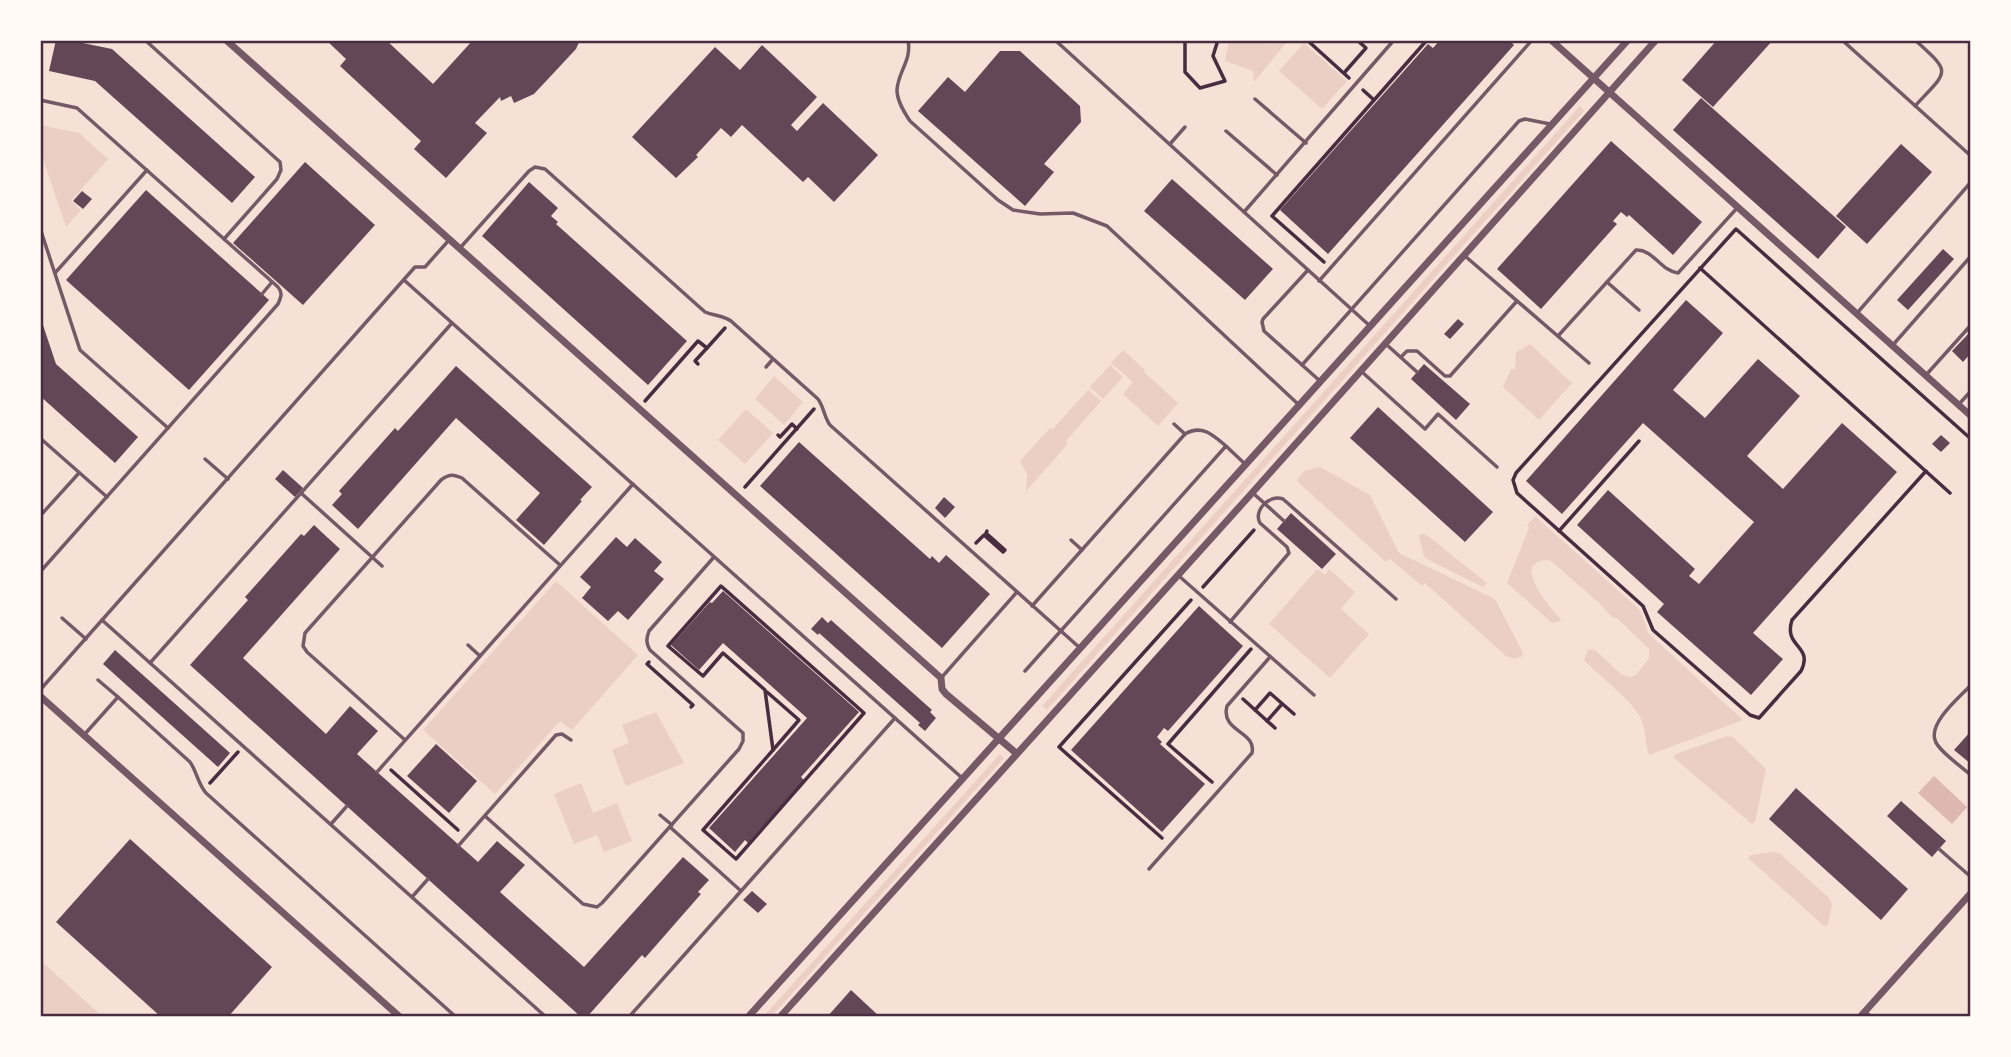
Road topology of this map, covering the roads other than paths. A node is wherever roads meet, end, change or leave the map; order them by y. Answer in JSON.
{"nodes":[{"id":1,"x":145,"y":40,"type":"edge"},
{"id":2,"x":226,"y":40,"type":"edge"},
{"id":3,"x":908,"y":40,"type":"edge"},
{"id":4,"x":1055,"y":40,"type":"edge"},
{"id":5,"x":1394,"y":40,"type":"edge"},
{"id":6,"x":1532,"y":40,"type":"edge"},
{"id":7,"x":1551,"y":40,"type":"edge"},
{"id":8,"x":1628,"y":40,"type":"edge"},
{"id":9,"x":1656,"y":40,"type":"edge"},
{"id":10,"x":1842,"y":40,"type":"edge"},
{"id":11,"x":1915,"y":40,"type":"edge"},
{"id":12,"x":1594,"y":78,"type":"junction"},
{"id":13,"x":1609,"y":92,"type":"junction"},
{"id":14,"x":1255,"y":99,"type":"dead end"},
{"id":15,"x":40,"y":100,"type":"edge"},
{"id":16,"x":1915,"y":106,"type":"junction"},
{"id":17,"x":1552,"y":125,"type":"junction"},
{"id":18,"x":1185,"y":127,"type":"dead end"},
{"id":19,"x":1226,"y":131,"type":"dead end"},
{"id":20,"x":1306,"y":143,"type":"junction"},
{"id":21,"x":1170,"y":144,"type":"junction"},
{"id":22,"x":1971,"y":156,"type":"edge"},
{"id":23,"x":147,"y":170,"type":"junction"},
{"id":24,"x":1277,"y":174,"type":"junction"},
{"id":25,"x":1971,"y":181,"type":"edge"},
{"id":26,"x":1738,"y":207,"type":"junction"},
{"id":27,"x":1244,"y":212,"type":"junction"},
{"id":28,"x":40,"y":228,"type":"edge"},
{"id":29,"x":224,"y":239,"type":"junction"},
{"id":30,"x":449,"y":239,"type":"junction"},
{"id":31,"x":460,"y":249,"type":"junction"},
{"id":32,"x":1464,"y":255,"type":"junction"},
{"id":33,"x":1971,"y":256,"type":"edge"},
{"id":34,"x":1307,"y":270,"type":"junction"},
{"id":35,"x":55,"y":273,"type":"junction"},
{"id":36,"x":404,"y":280,"type":"junction"},
{"id":37,"x":1319,"y":281,"type":"junction"},
{"id":38,"x":272,"y":282,"type":"junction"},
{"id":39,"x":1607,"y":282,"type":"junction"},
{"id":40,"x":262,"y":293,"type":"dead end"},
{"id":41,"x":1517,"y":301,"type":"junction"},
{"id":42,"x":1352,"y":310,"type":"junction"},
{"id":43,"x":1639,"y":310,"type":"dead end"},
{"id":44,"x":1857,"y":314,"type":"junction"},
{"id":45,"x":452,"y":323,"type":"junction"},
{"id":46,"x":1971,"y":325,"type":"edge"},
{"id":47,"x":1370,"y":326,"type":"junction"},
{"id":48,"x":1558,"y":336,"type":"junction"},
{"id":49,"x":1385,"y":343,"type":"junction"},
{"id":50,"x":1892,"y":345,"type":"junction"},
{"id":51,"x":1401,"y":357,"type":"junction"},
{"id":52,"x":773,"y":359,"type":"junction"},
{"id":53,"x":1589,"y":363,"type":"dead end"},
{"id":54,"x":1302,"y":365,"type":"junction"},
{"id":55,"x":766,"y":367,"type":"dead end"},
{"id":56,"x":1361,"y":371,"type":"junction"},
{"id":57,"x":1417,"y":372,"type":"dead end"},
{"id":58,"x":1926,"y":376,"type":"junction"},
{"id":59,"x":1320,"y":382,"type":"junction"},
{"id":60,"x":1971,"y":391,"type":"edge"},
{"id":61,"x":1299,"y":405,"type":"junction"},
{"id":62,"x":1958,"y":405,"type":"junction"},
{"id":63,"x":1971,"y":416,"type":"edge"},
{"id":64,"x":1174,"y":424,"type":"dead end"},
{"id":65,"x":168,"y":428,"type":"junction"},
{"id":66,"x":1185,"y":434,"type":"junction"},
{"id":67,"x":40,"y":438,"type":"edge"},
{"id":68,"x":1226,"y":446,"type":"junction"},
{"id":69,"x":205,"y":459,"type":"dead end"},
{"id":70,"x":1246,"y":464,"type":"junction"},
{"id":71,"x":1497,"y":467,"type":"dead end"},
{"id":72,"x":79,"y":472,"type":"junction"},
{"id":73,"x":228,"y":479,"type":"junction"},
{"id":74,"x":633,"y":484,"type":"junction"},
{"id":75,"x":1252,"y":493,"type":"junction"},
{"id":76,"x":301,"y":494,"type":"junction"},
{"id":77,"x":107,"y":497,"type":"junction"},
{"id":78,"x":1265,"y":505,"type":"junction"},
{"id":79,"x":40,"y":516,"type":"edge"},
{"id":80,"x":1284,"y":521,"type":"dead end"},
{"id":81,"x":1071,"y":540,"type":"dead end"},
{"id":82,"x":1082,"y":550,"type":"junction"},
{"id":83,"x":372,"y":557,"type":"junction"},
{"id":84,"x":715,"y":557,"type":"junction"},
{"id":85,"x":560,"y":565,"type":"junction"},
{"id":86,"x":382,"y":566,"type":"dead end"},
{"id":87,"x":40,"y":572,"type":"edge"},
{"id":88,"x":1177,"y":575,"type":"junction"},
{"id":89,"x":1017,"y":592,"type":"junction"},
{"id":90,"x":1396,"y":599,"type":"dead end"},
{"id":91,"x":1032,"y":606,"type":"junction"},
{"id":92,"x":62,"y":618,"type":"dead end"},
{"id":93,"x":102,"y":620,"type":"junction"},
{"id":94,"x":1230,"y":622,"type":"junction"},
{"id":95,"x":1061,"y":631,"type":"junction"},
{"id":96,"x":86,"y":639,"type":"junction"},
{"id":97,"x":468,"y":645,"type":"dead end"},
{"id":98,"x":1080,"y":648,"type":"junction"},
{"id":99,"x":480,"y":656,"type":"junction"},
{"id":100,"x":1270,"y":657,"type":"junction"},
{"id":101,"x":150,"y":663,"type":"junction"},
{"id":102,"x":1025,"y":671,"type":"dead end"},
{"id":103,"x":940,"y":678,"type":"junction"},
{"id":104,"x":98,"y":680,"type":"dead end"},
{"id":105,"x":1971,"y":685,"type":"edge"},
{"id":106,"x":40,"y":690,"type":"edge"},
{"id":107,"x":1314,"y":695,"type":"dead end"},
{"id":108,"x":40,"y":696,"type":"edge"},
{"id":109,"x":118,"y":697,"type":"junction"},
{"id":110,"x":895,"y":718,"type":"junction"},
{"id":111,"x":84,"y":735,"type":"junction"},
{"id":112,"x":999,"y":738,"type":"junction"},
{"id":113,"x":405,"y":740,"type":"junction"},
{"id":114,"x":571,"y":740,"type":"dead end"},
{"id":115,"x":1016,"y":753,"type":"junction"},
{"id":116,"x":377,"y":772,"type":"dead end"},
{"id":117,"x":1971,"y":775,"type":"edge"},
{"id":118,"x":963,"y":778,"type":"junction"},
{"id":119,"x":347,"y":806,"type":"dead end"},
{"id":120,"x":660,"y":814,"type":"dead end"},
{"id":121,"x":485,"y":816,"type":"junction"},
{"id":122,"x":331,"y":824,"type":"junction"},
{"id":123,"x":671,"y":826,"type":"junction"},
{"id":124,"x":459,"y":845,"type":"dead end"},
{"id":125,"x":1939,"y":849,"type":"dead end"},
{"id":126,"x":1149,"y":869,"type":"dead end"},
{"id":127,"x":1971,"y":877,"type":"edge"},
{"id":128,"x":428,"y":879,"type":"dead end"},
{"id":129,"x":741,"y":891,"type":"junction"},
{"id":130,"x":1970,"y":896,"type":"edge"},
{"id":131,"x":412,"y":897,"type":"junction"},
{"id":132,"x":1866,"y":1015,"type":"edge"},
{"id":133,"x":400,"y":1017,"type":"edge"},
{"id":134,"x":456,"y":1017,"type":"edge"},
{"id":135,"x":546,"y":1017,"type":"edge"},
{"id":136,"x":629,"y":1017,"type":"edge"},
{"id":137,"x":748,"y":1017,"type":"edge"},
{"id":138,"x":780,"y":1017,"type":"edge"}],
"edges":[{"from":1,"to":29,"type":"lane"},
{"from":2,"to":30,"type":"street"},
{"from":3,"to":61,"type":"lane"},
{"from":4,"to":21,"type":"lane"},
{"from":5,"to":20,"type":"lane"},
{"from":6,"to":37,"type":"lane"},
{"from":7,"to":12,"type":"street"},
{"from":8,"to":12,"type":"street"},
{"from":9,"to":13,"type":"street"},
{"from":10,"to":16,"type":"lane"},
{"from":11,"to":16,"type":"lane"},
{"from":12,"to":13,"type":"street"},
{"from":12,"to":17,"type":"street"},
{"from":13,"to":26,"type":"street"},
{"from":13,"to":32,"type":"street"},
{"from":14,"to":20,"type":"lane"},
{"from":15,"to":23,"type":"lane"},
{"from":16,"to":22,"type":"lane"},
{"from":17,"to":42,"type":"lane"},
{"from":17,"to":47,"type":"street"},
{"from":18,"to":21,"type":"lane"},
{"from":19,"to":24,"type":"lane"},
{"from":20,"to":24,"type":"lane"},
{"from":21,"to":27,"type":"lane"},
{"from":23,"to":29,"type":"lane"},
{"from":23,"to":35,"type":"lane"},
{"from":24,"to":27,"type":"lane"},
{"from":25,"to":44,"type":"lane"},
{"from":26,"to":39,"type":"lane"},
{"from":26,"to":44,"type":"street"},
{"from":27,"to":34,"type":"lane"},
{"from":28,"to":35,"type":"lane"},
{"from":29,"to":38,"type":"lane"},
{"from":30,"to":31,"type":"street"},
{"from":30,"to":36,"type":"lane"},
{"from":31,"to":52,"type":"lane"},
{"from":31,"to":103,"type":"street"},
{"from":32,"to":41,"type":"lane"},
{"from":32,"to":49,"type":"street"},
{"from":33,"to":50,"type":"lane"},
{"from":34,"to":37,"type":"lane"},
{"from":34,"to":54,"type":"lane"},
{"from":35,"to":65,"type":"lane"},
{"from":36,"to":45,"type":"lane"},
{"from":36,"to":73,"type":"lane"},
{"from":37,"to":42,"type":"lane"},
{"from":38,"to":40,"type":"lane"},
{"from":38,"to":65,"type":"lane"},
{"from":39,"to":43,"type":"lane"},
{"from":39,"to":48,"type":"lane"},
{"from":41,"to":48,"type":"lane"},
{"from":41,"to":51,"type":"lane"},
{"from":42,"to":47,"type":"lane"},
{"from":42,"to":54,"type":"lane"},
{"from":44,"to":50,"type":"street"},
{"from":45,"to":74,"type":"lane"},
{"from":45,"to":76,"type":"lane"},
{"from":46,"to":58,"type":"lane"},
{"from":47,"to":59,"type":"street"},
{"from":48,"to":53,"type":"lane"},
{"from":49,"to":51,"type":"lane"},
{"from":49,"to":56,"type":"street"},
{"from":50,"to":58,"type":"street"},
{"from":51,"to":57,"type":"lane"},
{"from":52,"to":55,"type":"lane"},
{"from":52,"to":89,"type":"lane"},
{"from":54,"to":59,"type":"lane"},
{"from":56,"to":71,"type":"lane"},
{"from":56,"to":75,"type":"street"},
{"from":58,"to":62,"type":"street"},
{"from":59,"to":61,"type":"street"},
{"from":60,"to":62,"type":"lane"},
{"from":61,"to":70,"type":"street"},
{"from":62,"to":63,"type":"street"},
{"from":64,"to":66,"type":"lane"},
{"from":65,"to":77,"type":"lane"},
{"from":66,"to":68,"type":"lane"},
{"from":66,"to":82,"type":"lane"},
{"from":67,"to":72,"type":"lane"},
{"from":68,"to":70,"type":"lane"},
{"from":68,"to":95,"type":"lane"},
{"from":69,"to":73,"type":"lane"},
{"from":70,"to":98,"type":"street"},
{"from":72,"to":77,"type":"lane"},
{"from":72,"to":79,"type":"lane"},
{"from":73,"to":93,"type":"lane"},
{"from":74,"to":84,"type":"lane"},
{"from":74,"to":85,"type":"lane"},
{"from":75,"to":78,"type":"lane"},
{"from":75,"to":88,"type":"street"},
{"from":76,"to":83,"type":"lane"},
{"from":76,"to":101,"type":"lane"},
{"from":77,"to":87,"type":"lane"},
{"from":78,"to":80,"type":"lane"},
{"from":78,"to":90,"type":"lane"},
{"from":78,"to":94,"type":"lane"},
{"from":81,"to":82,"type":"lane"},
{"from":82,"to":91,"type":"lane"},
{"from":83,"to":85,"type":"lane"},
{"from":83,"to":86,"type":"lane"},
{"from":83,"to":113,"type":"lane"},
{"from":84,"to":110,"type":"lane"},
{"from":84,"to":123,"type":"lane"},
{"from":85,"to":99,"type":"lane"},
{"from":88,"to":94,"type":"lane"},
{"from":88,"to":115,"type":"street"},
{"from":89,"to":91,"type":"lane"},
{"from":89,"to":103,"type":"lane"},
{"from":91,"to":95,"type":"lane"},
{"from":92,"to":96,"type":"lane"},
{"from":93,"to":96,"type":"lane"},
{"from":93,"to":101,"type":"lane"},
{"from":94,"to":100,"type":"lane"},
{"from":95,"to":98,"type":"lane"},
{"from":95,"to":102,"type":"lane"},
{"from":96,"to":106,"type":"lane"},
{"from":97,"to":99,"type":"lane"},
{"from":98,"to":112,"type":"street"},
{"from":99,"to":113,"type":"lane"},
{"from":100,"to":107,"type":"lane"},
{"from":100,"to":126,"type":"lane"},
{"from":101,"to":122,"type":"lane"},
{"from":103,"to":112,"type":"street"},
{"from":104,"to":109,"type":"lane"},
{"from":105,"to":117,"type":"lane"},
{"from":108,"to":111,"type":"street"},
{"from":109,"to":111,"type":"lane"},
{"from":109,"to":134,"type":"lane"},
{"from":110,"to":118,"type":"lane"},
{"from":110,"to":129,"type":"lane"},
{"from":111,"to":133,"type":"street"},
{"from":112,"to":115,"type":"street"},
{"from":112,"to":118,"type":"street"},
{"from":113,"to":116,"type":"lane"},
{"from":114,"to":121,"type":"lane"},
{"from":115,"to":138,"type":"street"},
{"from":118,"to":137,"type":"street"},
{"from":119,"to":122,"type":"lane"},
{"from":120,"to":123,"type":"lane"},
{"from":121,"to":123,"type":"lane"},
{"from":121,"to":124,"type":"lane"},
{"from":122,"to":131,"type":"lane"},
{"from":123,"to":129,"type":"lane"},
{"from":125,"to":127,"type":"lane"},
{"from":128,"to":131,"type":"lane"},
{"from":129,"to":136,"type":"lane"},
{"from":130,"to":132,"type":"street"},
{"from":131,"to":135,"type":"lane"}]}
